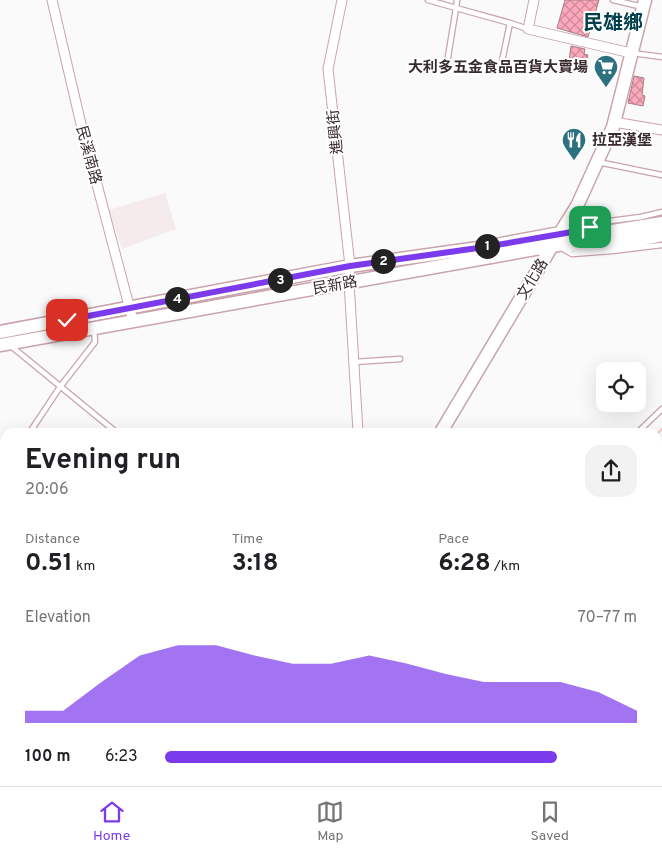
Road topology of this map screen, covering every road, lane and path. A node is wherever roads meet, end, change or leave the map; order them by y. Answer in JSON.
{"nodes":[{"id":1,"x":52,"y":0,"type":"edge"},
{"id":2,"x":342,"y":0,"type":"edge"},
{"id":3,"x":428,"y":0,"type":"edge"},
{"id":4,"x":457,"y":0,"type":"edge"},
{"id":5,"x":534,"y":0,"type":"edge"},
{"id":6,"x":613,"y":0,"type":"edge"},
{"id":7,"x":644,"y":4,"type":"edge"},
{"id":8,"x":456,"y":8,"type":"junction"},
{"id":9,"x":510,"y":23,"type":"junction"},
{"id":10,"x":528,"y":29,"type":"junction"},
{"id":11,"x":631,"y":53,"type":"junction"},
{"id":12,"x":662,"y":57,"type":"edge"},
{"id":13,"x":447,"y":63,"type":"dead end"},
{"id":14,"x":500,"y":71,"type":"dead end"},
{"id":15,"x":614,"y":122,"type":"junction"},
{"id":16,"x":662,"y":130,"type":"edge"},
{"id":17,"x":597,"y":162,"type":"junction"},
{"id":18,"x":662,"y":175,"type":"edge"},
{"id":19,"x":662,"y":212,"type":"edge"},
{"id":20,"x":662,"y":217,"type":"edge"},
{"id":21,"x":662,"y":223,"type":"edge"},
{"id":22,"x":662,"y":232,"type":"edge"},
{"id":23,"x":604,"y":237,"type":"junction"},
{"id":24,"x":560,"y":239,"type":"junction"},
{"id":25,"x":662,"y":239,"type":"edge"},
{"id":26,"x":662,"y":245,"type":"edge"},
{"id":27,"x":350,"y":266,"type":"junction"},
{"id":28,"x":349,"y":282,"type":"junction"},
{"id":29,"x":132,"y":315,"type":"junction"},
{"id":30,"x":94,"y":328,"type":"junction"},
{"id":31,"x":0,"y":332,"type":"edge"},
{"id":32,"x":3,"y":342,"type":"edge"},
{"id":33,"x":400,"y":359,"type":"dead end"},
{"id":34,"x":354,"y":362,"type":"junction"},
{"id":35,"x":60,"y":387,"type":"junction"},
{"id":36,"x":662,"y":408,"type":"edge"},
{"id":37,"x":33,"y":428,"type":"edge"},
{"id":38,"x":111,"y":428,"type":"edge"},
{"id":39,"x":358,"y":428,"type":"edge"},
{"id":40,"x":443,"y":428,"type":"edge"},
{"id":41,"x":642,"y":428,"type":"edge"}],
"edges":[{"from":1,"to":29,"type":"street","name":"民溪南路"},
{"from":2,"to":27,"type":"street","name":"進興街"},
{"from":3,"to":8,"type":"lane"},
{"from":4,"to":8,"type":"lane"},
{"from":5,"to":10,"type":"street"},
{"from":6,"to":7,"type":"lane"},
{"from":7,"to":11,"type":"main road","name":"文化路"},
{"from":8,"to":9,"type":"lane"},
{"from":8,"to":13,"type":"lane"},
{"from":9,"to":10,"type":"lane"},
{"from":9,"to":14,"type":"lane"},
{"from":10,"to":11,"type":"street"},
{"from":11,"to":12,"type":"lane"},
{"from":11,"to":15,"type":"main road","name":"文化路"},
{"from":15,"to":16,"type":"street"},
{"from":15,"to":17,"type":"main road","name":"文化路"},
{"from":17,"to":18,"type":"lane"},
{"from":17,"to":24,"type":"main road","name":"文化路"},
{"from":19,"to":24,"type":"lane"},
{"from":20,"to":23,"type":"lane"},
{"from":21,"to":23,"type":"main road"},
{"from":22,"to":23,"type":"main road"},
{"from":23,"to":24,"type":"main road"},
{"from":23,"to":24,"type":"main road"},
{"from":23,"to":25,"type":"lane"},
{"from":24,"to":26,"type":"lane"},
{"from":24,"to":27,"type":"main road","name":"民新路"},
{"from":24,"to":28,"type":"main road","name":"民新路"},
{"from":24,"to":40,"type":"main road","name":"文化路"},
{"from":27,"to":28,"type":"street","name":"進興街"},
{"from":27,"to":29,"type":"main road","name":"民新路"},
{"from":28,"to":29,"type":"main road","name":"民新路"},
{"from":28,"to":34,"type":"street","name":"進興街"},
{"from":29,"to":30,"type":"main road","name":"民新路"},
{"from":29,"to":31,"type":"main road","name":"民新路"},
{"from":30,"to":32,"type":"main road","name":"民新路"},
{"from":30,"to":35,"type":"lane"},
{"from":32,"to":35,"type":"lane"},
{"from":33,"to":34,"type":"lane"},
{"from":34,"to":39,"type":"street","name":"進興街"},
{"from":35,"to":37,"type":"lane"},
{"from":35,"to":38,"type":"lane"},
{"from":36,"to":41,"type":"lane"}]}
